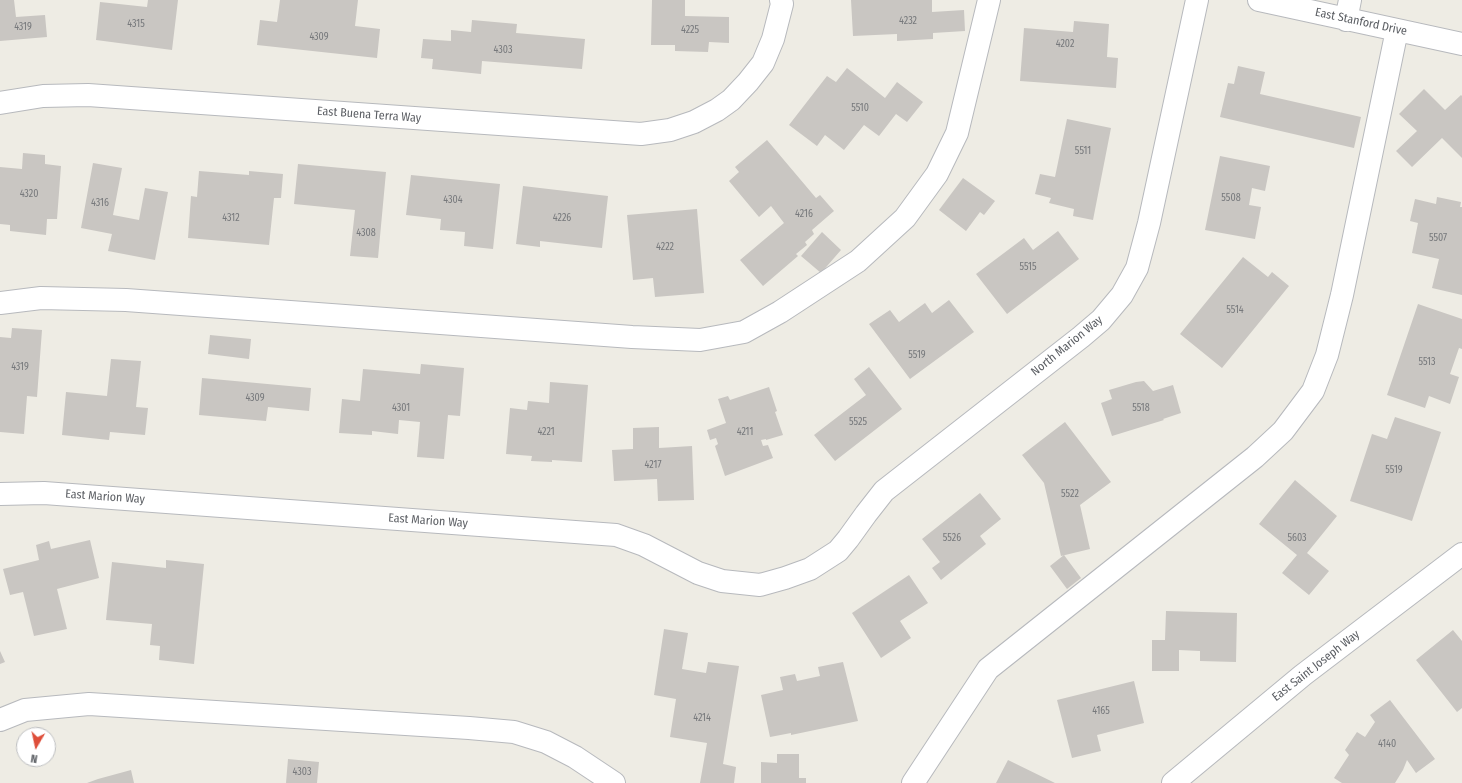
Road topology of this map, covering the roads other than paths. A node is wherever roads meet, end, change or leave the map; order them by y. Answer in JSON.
{"nodes":[{"id":1,"x":989,"y":0,"type":"edge"},
{"id":2,"x":1197,"y":0,"type":"edge"},
{"id":3,"x":1259,"y":0,"type":"edge"},
{"id":4,"x":783,"y":1,"type":"edge"},
{"id":5,"x":1348,"y":10,"type":"edge"},
{"id":6,"x":1397,"y":30,"type":"junction"},
{"id":7,"x":1462,"y":44,"type":"edge"},
{"id":8,"x":0,"y":103,"type":"edge"},
{"id":9,"x":0,"y":303,"type":"edge"},
{"id":10,"x":0,"y":494,"type":"edge"},
{"id":11,"x":838,"y":551,"type":"joint"},
{"id":12,"x":1462,"y":554,"type":"edge"},
{"id":13,"x":0,"y":720,"type":"edge"},
{"id":14,"x":614,"y":783,"type":"edge"},
{"id":15,"x":913,"y":783,"type":"edge"},
{"id":16,"x":1173,"y":783,"type":"edge"}],
"edges":[{"from":1,"to":9,"type":"street"},
{"from":2,"to":11,"type":"street","name":"North Marion Way"},
{"from":3,"to":5,"type":"street","name":"East Stanford Drive"},
{"from":4,"to":8,"type":"street","name":"East Buena Terra Way"},
{"from":5,"to":6,"type":"street","name":"East Stanford Drive"},
{"from":6,"to":7,"type":"street","name":"East Stanford Drive"},
{"from":6,"to":15,"type":"street"},
{"from":10,"to":11,"type":"street","name":"East Marion Way"},
{"from":12,"to":16,"type":"street","name":"East Saint Joseph Way"},
{"from":13,"to":14,"type":"street"}]}
